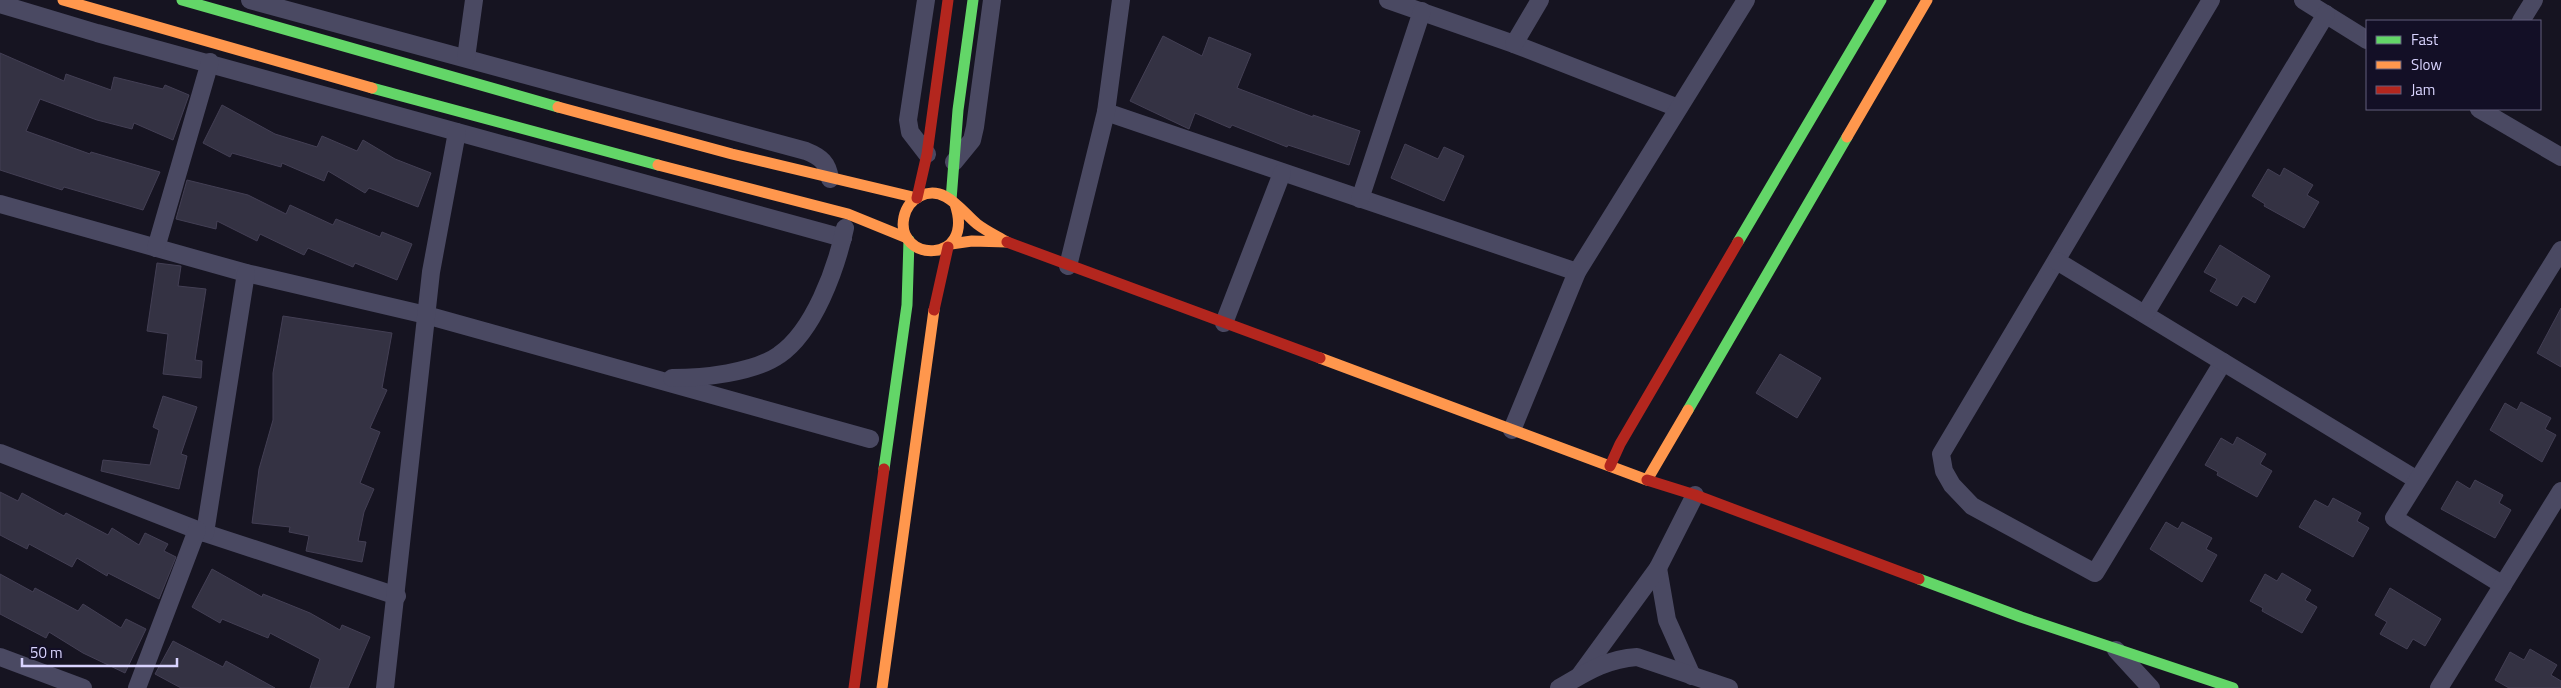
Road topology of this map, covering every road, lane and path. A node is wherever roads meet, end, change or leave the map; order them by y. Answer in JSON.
{"nodes":[{"id":1,"x":63,"y":0,"type":"edge"},
{"id":2,"x":182,"y":0,"type":"edge"},
{"id":3,"x":250,"y":0,"type":"edge"},
{"id":4,"x":474,"y":0,"type":"edge"},
{"id":5,"x":926,"y":0,"type":"edge"},
{"id":6,"x":948,"y":0,"type":"edge"},
{"id":7,"x":973,"y":0,"type":"edge"},
{"id":8,"x":992,"y":0,"type":"edge"},
{"id":9,"x":1121,"y":0,"type":"edge"},
{"id":10,"x":1388,"y":0,"type":"edge"},
{"id":11,"x":1540,"y":0,"type":"edge"},
{"id":12,"x":1746,"y":0,"type":"edge"},
{"id":13,"x":1881,"y":0,"type":"edge"},
{"id":14,"x":1927,"y":0,"type":"edge"},
{"id":15,"x":2211,"y":0,"type":"edge"},
{"id":16,"x":2303,"y":0,"type":"edge"},
{"id":17,"x":2534,"y":0,"type":"edge"},
{"id":18,"x":0,"y":4,"type":"edge"},
{"id":19,"x":1422,"y":12,"type":"junction"},
{"id":20,"x":2326,"y":14,"type":"junction"},
{"id":21,"x":2522,"y":20,"type":"edge"},
{"id":22,"x":2366,"y":39,"type":"edge"},
{"id":23,"x":1514,"y":44,"type":"junction"},
{"id":24,"x":466,"y":58,"type":"junction"},
{"id":25,"x":210,"y":62,"type":"junction"},
{"id":26,"x":1678,"y":108,"type":"junction"},
{"id":27,"x":2481,"y":110,"type":"edge"},
{"id":28,"x":1106,"y":112,"type":"junction"},
{"id":29,"x":457,"y":132,"type":"junction"},
{"id":30,"x":928,"y":154,"type":"junction"},
{"id":31,"x":2561,"y":158,"type":"edge"},
{"id":32,"x":953,"y":163,"type":"junction"},
{"id":33,"x":1282,"y":173,"type":"junction"},
{"id":34,"x":830,"y":179,"type":"junction"},
{"id":35,"x":917,"y":198,"type":"junction"},
{"id":36,"x":1360,"y":199,"type":"junction"},
{"id":37,"x":953,"y":202,"type":"junction"},
{"id":38,"x":0,"y":204,"type":"edge"},
{"id":39,"x":848,"y":214,"type":"junction"},
{"id":40,"x":843,"y":238,"type":"junction"},
{"id":41,"x":908,"y":239,"type":"junction"},
{"id":42,"x":1007,"y":242,"type":"junction"},
{"id":43,"x":950,"y":245,"type":"junction"},
{"id":44,"x":156,"y":248,"type":"junction"},
{"id":45,"x":2561,"y":250,"type":"edge"},
{"id":46,"x":2058,"y":261,"type":"junction"},
{"id":47,"x":1068,"y":266,"type":"junction"},
{"id":48,"x":1577,"y":272,"type":"junction"},
{"id":49,"x":246,"y":273,"type":"junction"},
{"id":50,"x":2145,"y":314,"type":"junction"},
{"id":51,"x":426,"y":315,"type":"junction"},
{"id":52,"x":1224,"y":323,"type":"junction"},
{"id":53,"x":2223,"y":362,"type":"junction"},
{"id":54,"x":656,"y":378,"type":"junction"},
{"id":55,"x":1512,"y":430,"type":"junction"},
{"id":56,"x":870,"y":439,"type":"dead end"},
{"id":57,"x":0,"y":453,"type":"edge"},
{"id":58,"x":1610,"y":466,"type":"junction"},
{"id":59,"x":1647,"y":480,"type":"junction"},
{"id":60,"x":2417,"y":480,"type":"junction"},
{"id":61,"x":2561,"y":491,"type":"edge"},
{"id":62,"x":1695,"y":496,"type":"junction"},
{"id":63,"x":201,"y":532,"type":"junction"},
{"id":64,"x":1658,"y":568,"type":"junction"},
{"id":65,"x":2503,"y":585,"type":"junction"},
{"id":66,"x":397,"y":596,"type":"junction"},
{"id":67,"x":2114,"y":648,"type":"junction"},
{"id":68,"x":0,"y":657,"type":"edge"},
{"id":69,"x":1580,"y":675,"type":"junction"},
{"id":70,"x":1692,"y":676,"type":"junction"},
{"id":71,"x":83,"y":688,"type":"edge"},
{"id":72,"x":137,"y":688,"type":"edge"},
{"id":73,"x":385,"y":688,"type":"edge"},
{"id":74,"x":854,"y":688,"type":"edge"},
{"id":75,"x":882,"y":688,"type":"edge"},
{"id":76,"x":1559,"y":688,"type":"edge"},
{"id":77,"x":1730,"y":688,"type":"edge"},
{"id":78,"x":2151,"y":688,"type":"edge"},
{"id":79,"x":2233,"y":688,"type":"edge"},
{"id":80,"x":2439,"y":688,"type":"edge"}],
"edges":[{"from":1,"to":39,"type":"main road"},
{"from":2,"to":34,"type":"main road"},
{"from":3,"to":24,"type":"street"},
{"from":4,"to":24,"type":"street"},
{"from":5,"to":30,"type":"street"},
{"from":6,"to":30,"type":"main road"},
{"from":7,"to":32,"type":"main road"},
{"from":8,"to":32,"type":"street"},
{"from":9,"to":28,"type":"street"},
{"from":10,"to":19,"type":"street"},
{"from":11,"to":23,"type":"street"},
{"from":12,"to":26,"type":"street"},
{"from":13,"to":58,"type":"main road"},
{"from":14,"to":59,"type":"main road"},
{"from":15,"to":46,"type":"street"},
{"from":16,"to":20,"type":"street"},
{"from":17,"to":21,"type":"street"},
{"from":18,"to":25,"type":"street"},
{"from":19,"to":23,"type":"street"},
{"from":19,"to":36,"type":"street"},
{"from":20,"to":22,"type":"street"},
{"from":20,"to":50,"type":"street"},
{"from":23,"to":26,"type":"street"},
{"from":24,"to":34,"type":"street"},
{"from":25,"to":29,"type":"street"},
{"from":25,"to":44,"type":"street"},
{"from":26,"to":48,"type":"street"},
{"from":27,"to":31,"type":"street"},
{"from":28,"to":33,"type":"street"},
{"from":28,"to":47,"type":"street"},
{"from":29,"to":40,"type":"street"},
{"from":29,"to":51,"type":"street"},
{"from":30,"to":35,"type":"main road"},
{"from":32,"to":37,"type":"main road"},
{"from":33,"to":36,"type":"street"},
{"from":33,"to":52,"type":"street"},
{"from":34,"to":35,"type":"main road"},
{"from":35,"to":37,"type":"main road"},
{"from":35,"to":41,"type":"main road"},
{"from":36,"to":48,"type":"street"},
{"from":37,"to":42,"type":"main road"},
{"from":37,"to":43,"type":"main road"},
{"from":38,"to":44,"type":"street"},
{"from":39,"to":40,"type":"street"},
{"from":39,"to":41,"type":"main road"},
{"from":40,"to":54,"type":"street"},
{"from":41,"to":43,"type":"main road"},
{"from":41,"to":74,"type":"main road"},
{"from":42,"to":43,"type":"main road"},
{"from":42,"to":47,"type":"main road"},
{"from":43,"to":75,"type":"main road"},
{"from":44,"to":49,"type":"street"},
{"from":45,"to":60,"type":"street"},
{"from":46,"to":50,"type":"street"},
{"from":46,"to":53,"type":"street"},
{"from":47,"to":52,"type":"main road"},
{"from":48,"to":55,"type":"street"},
{"from":49,"to":51,"type":"street"},
{"from":49,"to":63,"type":"street"},
{"from":50,"to":53,"type":"street"},
{"from":51,"to":54,"type":"street"},
{"from":51,"to":66,"type":"street"},
{"from":52,"to":55,"type":"main road"},
{"from":53,"to":60,"type":"street"},
{"from":54,"to":56,"type":"street"},
{"from":55,"to":58,"type":"main road"},
{"from":57,"to":63,"type":"street"},
{"from":58,"to":59,"type":"main road"},
{"from":59,"to":62,"type":"main road"},
{"from":60,"to":65,"type":"street"},
{"from":61,"to":65,"type":"street"},
{"from":62,"to":64,"type":"street"},
{"from":62,"to":67,"type":"main road"},
{"from":63,"to":66,"type":"street"},
{"from":63,"to":72,"type":"street"},
{"from":64,"to":69,"type":"street"},
{"from":64,"to":70,"type":"street"},
{"from":65,"to":80,"type":"street"},
{"from":66,"to":73,"type":"street"},
{"from":67,"to":78,"type":"street"},
{"from":67,"to":79,"type":"main road"},
{"from":68,"to":71,"type":"street"},
{"from":69,"to":70,"type":"street"},
{"from":69,"to":76,"type":"street"},
{"from":70,"to":77,"type":"street"}]}
